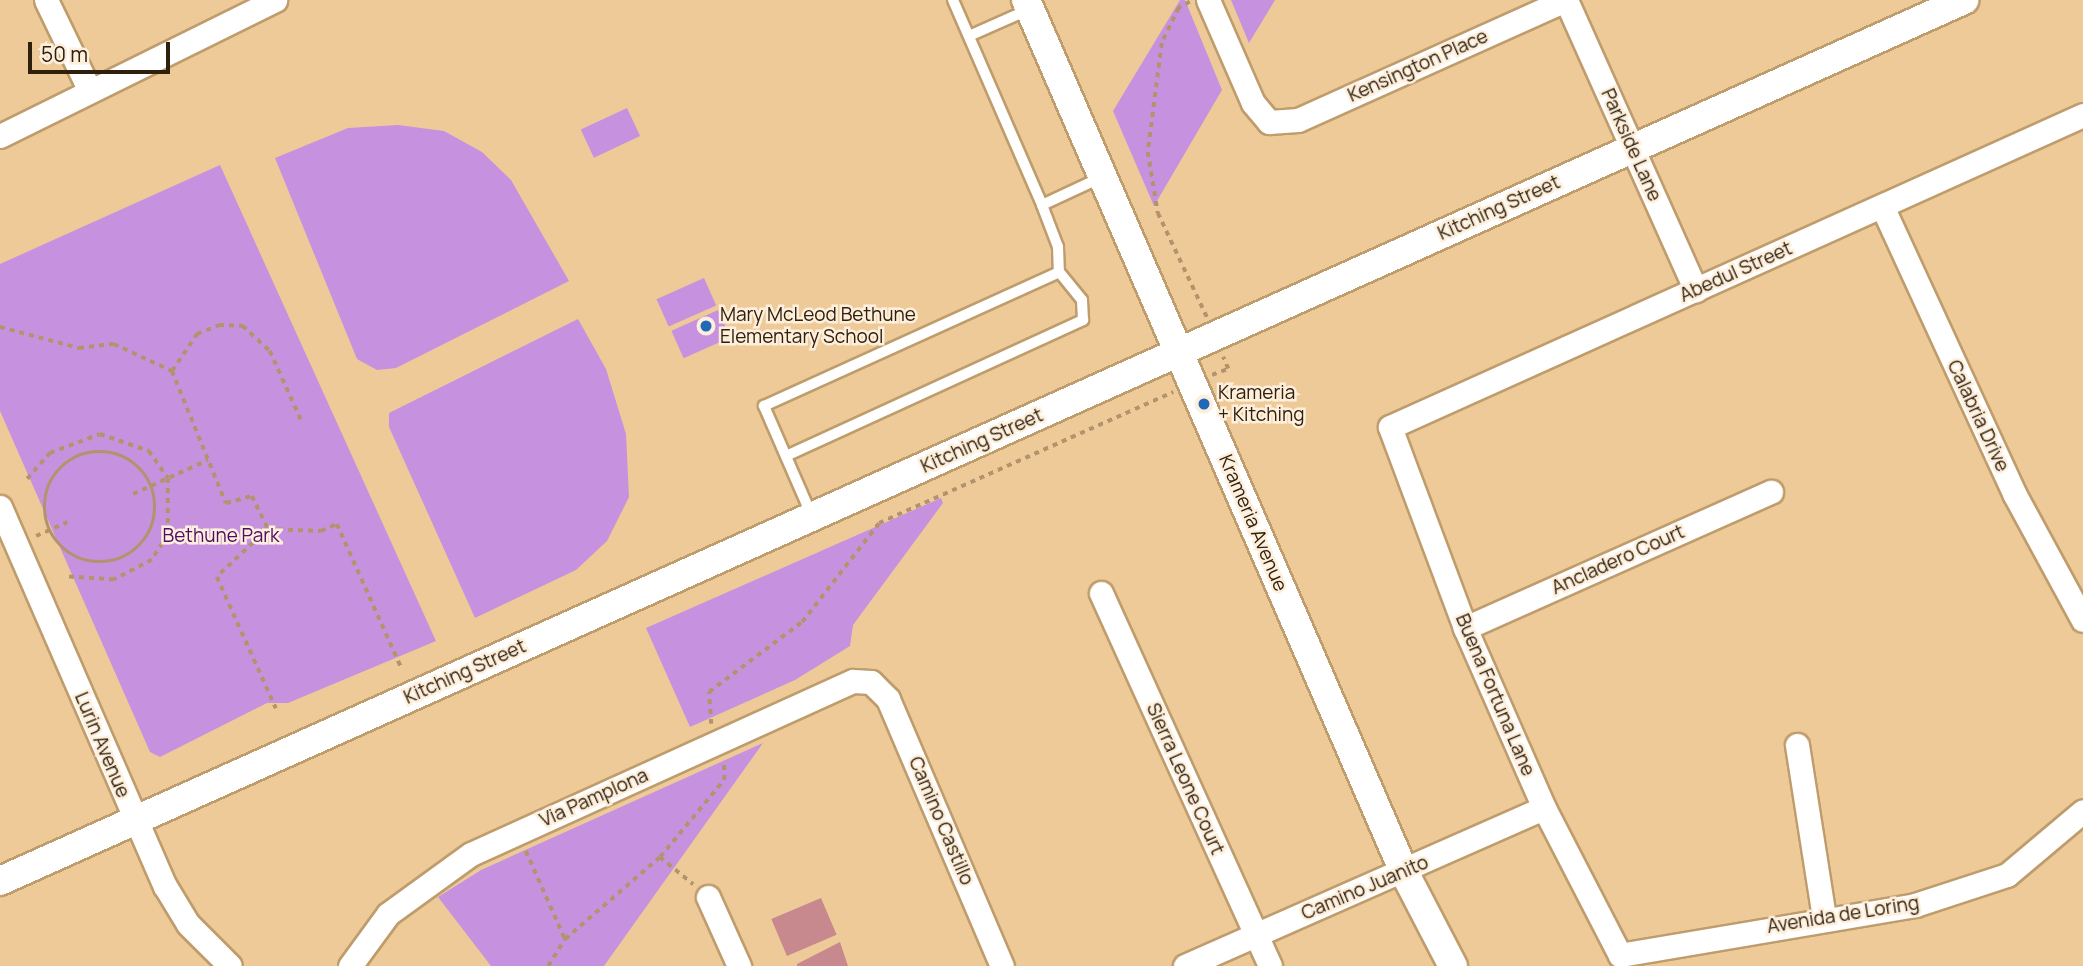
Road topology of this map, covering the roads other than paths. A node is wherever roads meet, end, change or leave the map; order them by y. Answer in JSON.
{"nodes":[{"id":1,"x":46,"y":0,"type":"edge"},
{"id":2,"x":275,"y":0,"type":"edge"},
{"id":3,"x":953,"y":0,"type":"edge"},
{"id":4,"x":1208,"y":0,"type":"edge"},
{"id":5,"x":1566,"y":0,"type":"edge"},
{"id":6,"x":1964,"y":0,"type":"edge"},
{"id":7,"x":1028,"y":4,"type":"edge"},
{"id":8,"x":969,"y":36,"type":"junction"},
{"id":9,"x":89,"y":89,"type":"junction"},
{"id":10,"x":2083,"y":115,"type":"edge"},
{"id":11,"x":0,"y":136,"type":"edge"},
{"id":12,"x":1633,"y":148,"type":"junction"},
{"id":13,"x":1102,"y":177,"type":"junction"},
{"id":14,"x":1042,"y":205,"type":"junction"},
{"id":15,"x":1882,"y":206,"type":"junction"},
{"id":16,"x":1059,"y":272,"type":"junction"},
{"id":17,"x":1696,"y":290,"type":"junction"},
{"id":18,"x":1179,"y":353,"type":"junction"},
{"id":19,"x":1390,"y":427,"type":"joint"},
{"id":20,"x":786,"y":456,"type":"junction"},
{"id":21,"x":1771,"y":492,"type":"dead end"},
{"id":22,"x":0,"y":507,"type":"edge"},
{"id":23,"x":812,"y":517,"type":"junction"},
{"id":24,"x":1101,"y":593,"type":"dead end"},
{"id":25,"x":2083,"y":620,"type":"edge"},
{"id":26,"x":1465,"y":628,"type":"junction"},
{"id":27,"x":871,"y":682,"type":"joint"},
{"id":28,"x":1797,"y":745,"type":"dead end"},
{"id":29,"x":1544,"y":808,"type":"junction"},
{"id":30,"x":2083,"y":811,"type":"edge"},
{"id":31,"x":134,"y":820,"type":"junction"},
{"id":32,"x":1404,"y":872,"type":"junction"},
{"id":33,"x":0,"y":881,"type":"edge"},
{"id":34,"x":708,"y":897,"type":"road end"},
{"id":35,"x":1824,"y":916,"type":"junction"},
{"id":36,"x":1256,"y":935,"type":"junction"},
{"id":37,"x":1620,"y":955,"type":"joint"},
{"id":38,"x":230,"y":966,"type":"edge"},
{"id":39,"x":350,"y":966,"type":"edge"},
{"id":40,"x":739,"y":966,"type":"edge"},
{"id":41,"x":1002,"y":966,"type":"edge"},
{"id":42,"x":1185,"y":966,"type":"edge"},
{"id":43,"x":1269,"y":966,"type":"edge"},
{"id":44,"x":1453,"y":966,"type":"edge"}],
"edges":[{"from":1,"to":9,"type":"street"},
{"from":2,"to":9,"type":"street"},
{"from":3,"to":8,"type":"lane"},
{"from":4,"to":5,"type":"street","name":"Kensington Place"},
{"from":5,"to":12,"type":"street","name":"Parkside Lane"},
{"from":6,"to":12,"type":"street","name":"Kitching Street"},
{"from":7,"to":8,"type":"lane"},
{"from":7,"to":13,"type":"street","name":"Krameria Avenue"},
{"from":8,"to":14,"type":"lane"},
{"from":9,"to":11,"type":"street"},
{"from":10,"to":15,"type":"street","name":"Abedul Street"},
{"from":12,"to":17,"type":"street","name":"Parkside Lane"},
{"from":12,"to":18,"type":"street","name":"Kitching Street"},
{"from":13,"to":14,"type":"lane"},
{"from":13,"to":18,"type":"street","name":"Krameria Avenue"},
{"from":14,"to":16,"type":"lane"},
{"from":15,"to":17,"type":"street","name":"Abedul Street"},
{"from":15,"to":25,"type":"street","name":"Calabria Drive"},
{"from":16,"to":20,"type":"lane"},
{"from":16,"to":20,"type":"lane"},
{"from":17,"to":19,"type":"street","name":"Abedul Street"},
{"from":18,"to":23,"type":"street","name":"Kitching Street"},
{"from":18,"to":32,"type":"street","name":"Krameria Avenue"},
{"from":19,"to":26,"type":"street","name":"Buena Fortuna Lane"},
{"from":20,"to":23,"type":"lane"},
{"from":21,"to":26,"type":"street","name":"Ancladero Court"},
{"from":22,"to":31,"type":"street","name":"Lurin Avenue"},
{"from":23,"to":31,"type":"street","name":"Kitching Street"},
{"from":24,"to":36,"type":"street","name":"Sierra Leone Court"},
{"from":26,"to":29,"type":"street","name":"Buena Fortuna Lane"},
{"from":27,"to":39,"type":"street","name":"Via Pamplona"},
{"from":27,"to":41,"type":"street","name":"Camino Castillo"},
{"from":28,"to":35,"type":"street"},
{"from":29,"to":32,"type":"street","name":"Camino Juanito"},
{"from":29,"to":37,"type":"street","name":"Buena Fortuna Lane"},
{"from":30,"to":35,"type":"street","name":"Avenida de Loring"},
{"from":31,"to":33,"type":"street","name":"Kitching Street"},
{"from":31,"to":38,"type":"street","name":"Lurin Avenue"},
{"from":32,"to":36,"type":"street","name":"Camino Juanito"},
{"from":32,"to":44,"type":"street","name":"Krameria Avenue"},
{"from":34,"to":40,"type":"street"},
{"from":35,"to":37,"type":"street","name":"Avenida de Loring"},
{"from":36,"to":42,"type":"street","name":"Camino Juanito"},
{"from":36,"to":43,"type":"street","name":"Sierra Leone Court"}]}
